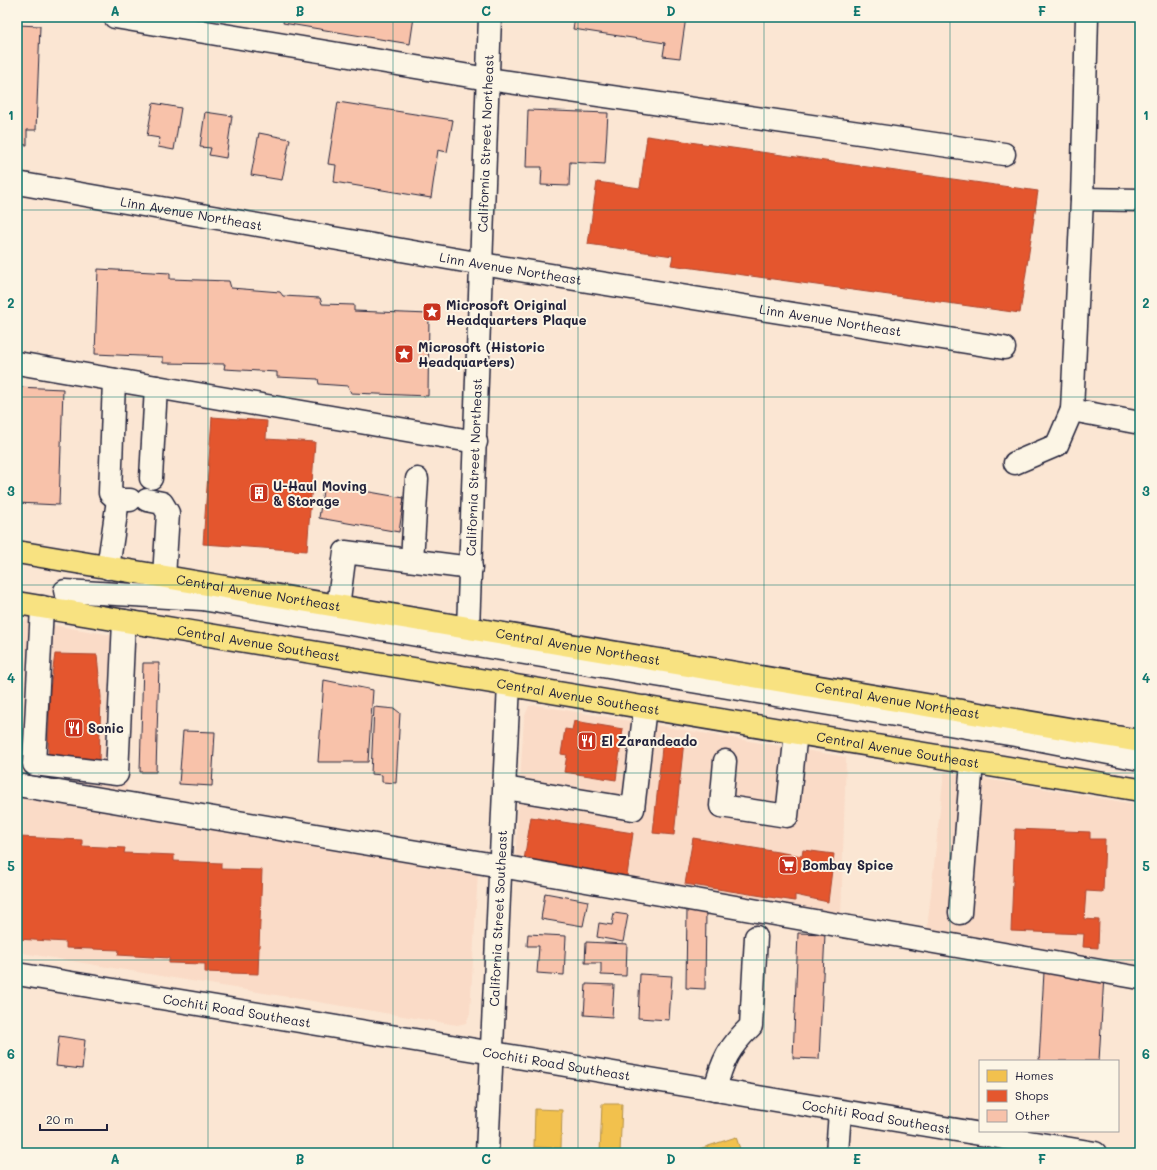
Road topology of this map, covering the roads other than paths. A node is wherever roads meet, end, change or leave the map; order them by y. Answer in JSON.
{"nodes":[{"id":1,"x":115,"y":17,"type":"edge"},
{"id":2,"x":490,"y":17,"type":"edge"},
{"id":3,"x":1087,"y":17,"type":"edge"},
{"id":4,"x":488,"y":79,"type":"junction"},
{"id":5,"x":1004,"y":154,"type":"dead end"},
{"id":6,"x":17,"y":183,"type":"edge"},
{"id":7,"x":1082,"y":199,"type":"junction"},
{"id":8,"x":1140,"y":200,"type":"edge"},
{"id":9,"x":482,"y":264,"type":"junction"},
{"id":10,"x":1004,"y":348,"type":"dead end"},
{"id":11,"x":17,"y":362,"type":"edge"},
{"id":12,"x":114,"y":380,"type":"junction"},
{"id":13,"x":156,"y":387,"type":"junction"},
{"id":14,"x":1072,"y":410,"type":"junction"},
{"id":15,"x":1140,"y":424,"type":"edge"},
{"id":16,"x":476,"y":442,"type":"junction"},
{"id":17,"x":1015,"y":463,"type":"dead end"},
{"id":18,"x":151,"y":478,"type":"dead end"},
{"id":19,"x":417,"y":479,"type":"dead end"},
{"id":20,"x":131,"y":500,"type":"junction"},
{"id":21,"x":17,"y":552,"type":"edge"},
{"id":22,"x":412,"y":560,"type":"junction"},
{"id":23,"x":108,"y":568,"type":"junction"},
{"id":24,"x":471,"y":568,"type":"junction"},
{"id":25,"x":164,"y":577,"type":"junction"},
{"id":26,"x":65,"y":590,"type":"dead end"},
{"id":27,"x":17,"y":603,"type":"edge"},
{"id":28,"x":42,"y":607,"type":"junction"},
{"id":29,"x":338,"y":607,"type":"junction"},
{"id":30,"x":124,"y":621,"type":"junction"},
{"id":31,"x":468,"y":629,"type":"junction"},
{"id":32,"x":509,"y":684,"type":"junction"},
{"id":33,"x":645,"y":707,"type":"junction"},
{"id":34,"x":796,"y":732,"type":"junction"},
{"id":35,"x":1140,"y":741,"type":"edge"},
{"id":36,"x":1140,"y":759,"type":"edge"},
{"id":37,"x":725,"y":761,"type":"dead end"},
{"id":38,"x":972,"y":762,"type":"junction"},
{"id":39,"x":17,"y":785,"type":"edge"},
{"id":40,"x":505,"y":788,"type":"junction"},
{"id":41,"x":1140,"y":790,"type":"edge"},
{"id":42,"x":500,"y":866,"type":"junction"},
{"id":43,"x":960,"y":913,"type":"dead end"},
{"id":44,"x":756,"y":937,"type":"dead end"},
{"id":45,"x":17,"y":974,"type":"edge"},
{"id":46,"x":1140,"y":978,"type":"edge"},
{"id":47,"x":492,"y":1052,"type":"junction"},
{"id":48,"x":715,"y":1090,"type":"junction"},
{"id":49,"x":840,"y":1112,"type":"junction"},
{"id":50,"x":487,"y":1153,"type":"edge"},
{"id":51,"x":838,"y":1153,"type":"edge"},
{"id":52,"x":1095,"y":1153,"type":"edge"}],
"edges":[{"from":1,"to":4,"type":"street"},
{"from":2,"to":4,"type":"street","name":"California Street Northeast"},
{"from":3,"to":7,"type":"street"},
{"from":4,"to":5,"type":"street"},
{"from":4,"to":9,"type":"street","name":"California Street Northeast"},
{"from":6,"to":9,"type":"street","name":"Linn Avenue Northeast"},
{"from":7,"to":8,"type":"street"},
{"from":7,"to":14,"type":"street"},
{"from":9,"to":10,"type":"street","name":"Linn Avenue Northeast"},
{"from":9,"to":16,"type":"street","name":"California Street Northeast"},
{"from":11,"to":12,"type":"street"},
{"from":12,"to":13,"type":"street"},
{"from":12,"to":20,"type":"street"},
{"from":13,"to":16,"type":"street"},
{"from":13,"to":18,"type":"street"},
{"from":14,"to":15,"type":"street"},
{"from":14,"to":17,"type":"street"},
{"from":16,"to":24,"type":"street","name":"California Street Northeast"},
{"from":19,"to":22,"type":"street"},
{"from":20,"to":23,"type":"street"},
{"from":20,"to":25,"type":"street"},
{"from":21,"to":23,"type":"main road","name":"Central Avenue Northeast"},
{"from":22,"to":24,"type":"street"},
{"from":22,"to":29,"type":"street"},
{"from":23,"to":25,"type":"main road","name":"Central Avenue Northeast"},
{"from":24,"to":31,"type":"street","name":"California Street Northeast"},
{"from":25,"to":29,"type":"main road","name":"Central Avenue Northeast"},
{"from":26,"to":36,"type":"street","name":"Central Avenue Northeast"},
{"from":27,"to":28,"type":"main road","name":"Central Avenue Southeast"},
{"from":28,"to":30,"type":"main road","name":"Central Avenue Southeast"},
{"from":28,"to":30,"type":"street"},
{"from":29,"to":31,"type":"main road","name":"Central Avenue Northeast"},
{"from":30,"to":32,"type":"main road","name":"Central Avenue Southeast"},
{"from":31,"to":35,"type":"main road","name":"Central Avenue Northeast"},
{"from":32,"to":33,"type":"main road","name":"Central Avenue Southeast"},
{"from":32,"to":40,"type":"street","name":"California Street Southeast"},
{"from":33,"to":34,"type":"main road","name":"Central Avenue Southeast"},
{"from":33,"to":40,"type":"street"},
{"from":34,"to":37,"type":"street"},
{"from":34,"to":38,"type":"main road","name":"Central Avenue Southeast"},
{"from":38,"to":41,"type":"main road","name":"Central Avenue Southeast"},
{"from":38,"to":43,"type":"street"},
{"from":39,"to":42,"type":"street"},
{"from":40,"to":42,"type":"street","name":"California Street Southeast"},
{"from":42,"to":46,"type":"street"},
{"from":42,"to":47,"type":"street","name":"California Street Southeast"},
{"from":44,"to":48,"type":"street"},
{"from":45,"to":47,"type":"street","name":"Cochiti Road Southeast"},
{"from":47,"to":48,"type":"street","name":"Cochiti Road Southeast"},
{"from":47,"to":50,"type":"street","name":"California Street Southeast"},
{"from":48,"to":49,"type":"street","name":"Cochiti Road Southeast"},
{"from":49,"to":51,"type":"street"},
{"from":49,"to":52,"type":"street","name":"Cochiti Road Southeast"}]}
